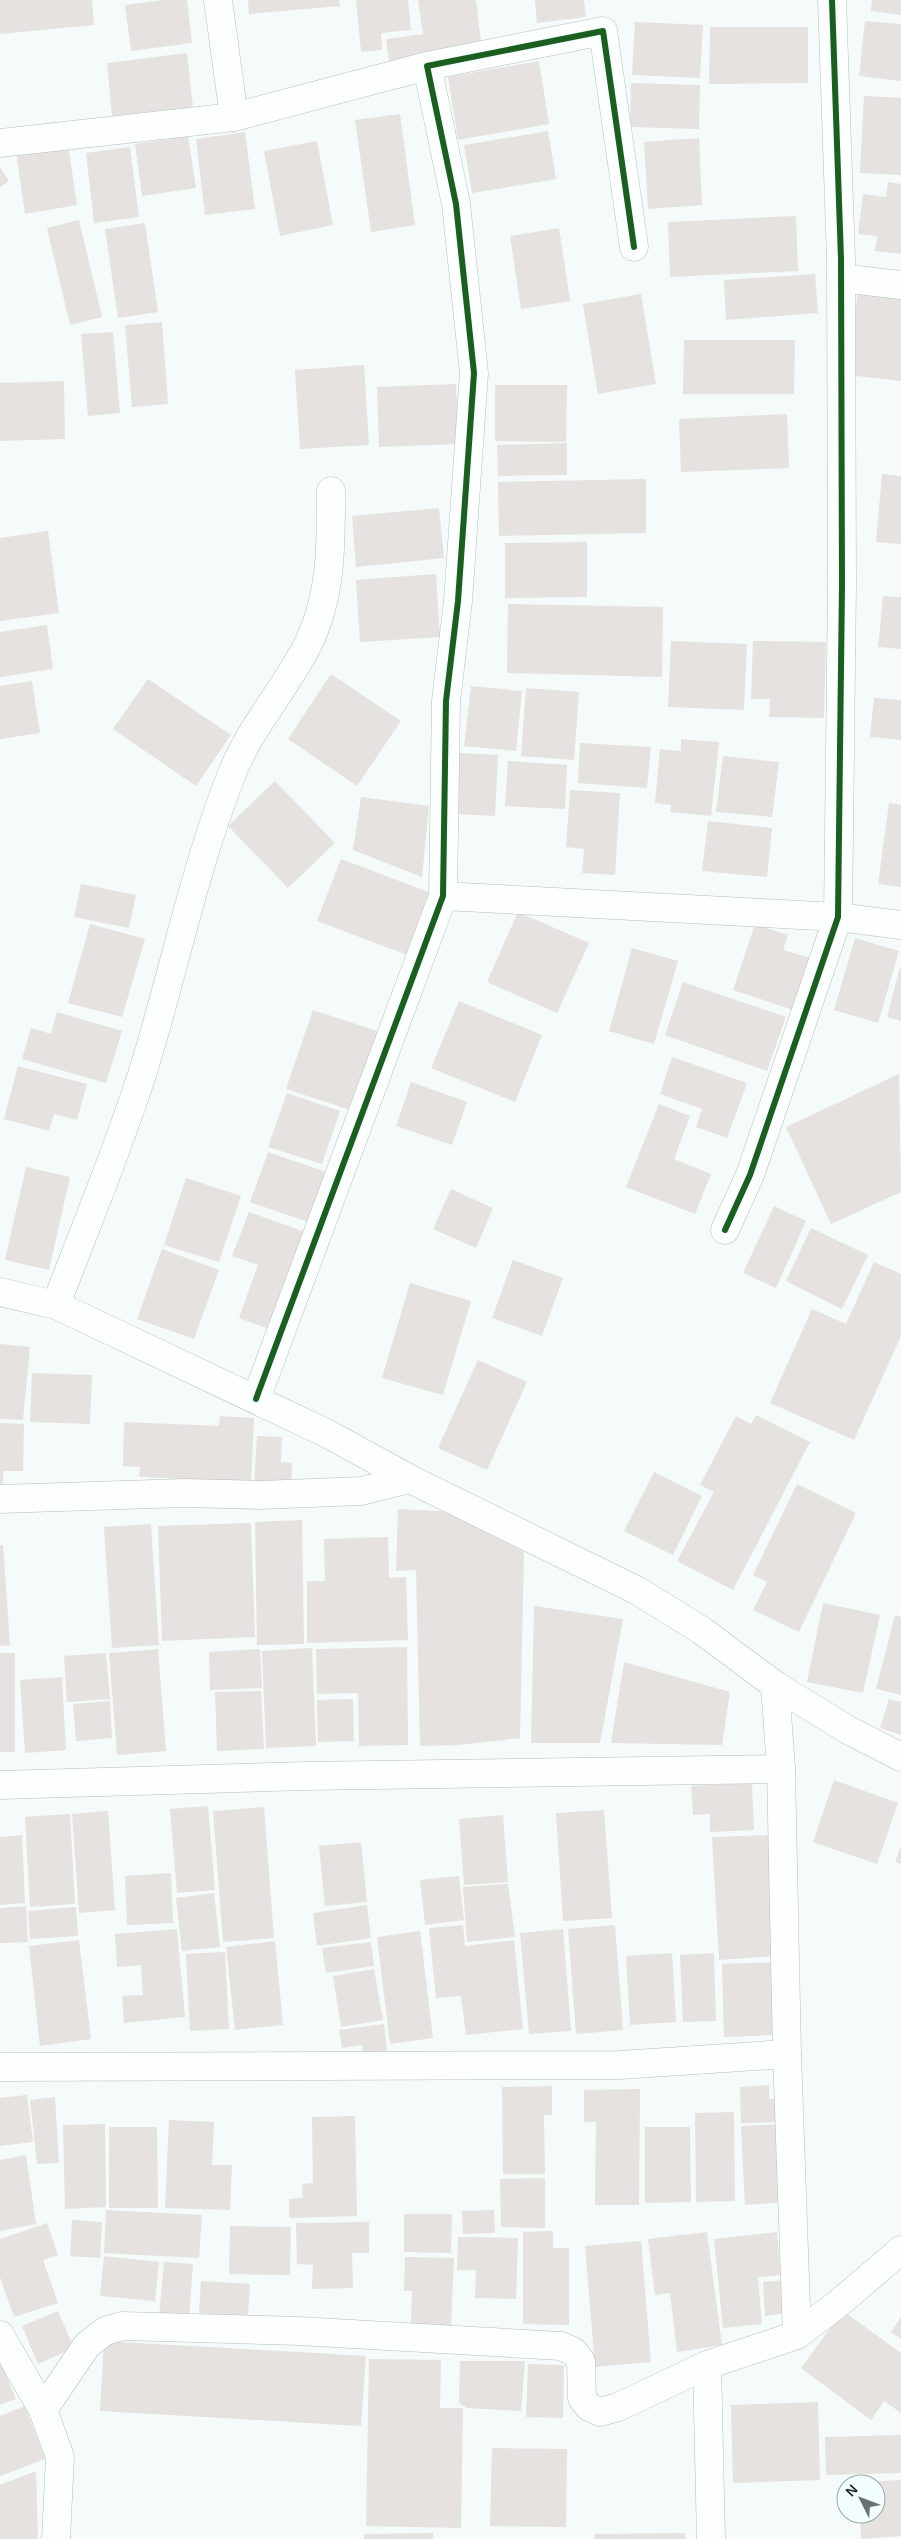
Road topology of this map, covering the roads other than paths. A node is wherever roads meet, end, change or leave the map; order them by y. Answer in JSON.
{"nodes":[{"id":1,"x":218,"y":0,"type":"edge"},
{"id":2,"x":832,"y":0,"type":"edge"},
{"id":3,"x":427,"y":66,"type":"junction"},
{"id":4,"x":234,"y":117,"type":"junction"},
{"id":5,"x":0,"y":142,"type":"edge"},
{"id":6,"x":634,"y":247,"type":"dead end"},
{"id":7,"x":840,"y":278,"type":"junction"},
{"id":8,"x":901,"y":285,"type":"edge"},
{"id":9,"x":331,"y":491,"type":"dead end"},
{"id":10,"x":443,"y":896,"type":"junction"},
{"id":11,"x":838,"y":917,"type":"junction"},
{"id":12,"x":901,"y":925,"type":"edge"},
{"id":13,"x":725,"y":1230,"type":"dead end"},
{"id":14,"x":0,"y":1292,"type":"edge"},
{"id":15,"x":56,"y":1305,"type":"junction"},
{"id":16,"x":256,"y":1399,"type":"junction"},
{"id":17,"x":410,"y":1479,"type":"junction"},
{"id":18,"x":0,"y":1500,"type":"edge"},
{"id":19,"x":775,"y":1685,"type":"junction"},
{"id":20,"x":901,"y":1758,"type":"edge"},
{"id":21,"x":781,"y":1769,"type":"junction"},
{"id":22,"x":0,"y":1785,"type":"edge"},
{"id":23,"x":787,"y":2054,"type":"junction"},
{"id":24,"x":0,"y":2067,"type":"edge"},
{"id":25,"x":901,"y":2250,"type":"edge"},
{"id":26,"x":0,"y":2335,"type":"edge"},
{"id":27,"x":797,"y":2335,"type":"junction"},
{"id":28,"x":708,"y":2365,"type":"junction"},
{"id":29,"x":43,"y":2410,"type":"junction"},
{"id":30,"x":56,"y":2539,"type":"edge"},
{"id":31,"x":711,"y":2539,"type":"edge"}],
"edges":[{"from":1,"to":4,"type":"street"},
{"from":2,"to":7,"type":"street"},
{"from":3,"to":4,"type":"street"},
{"from":3,"to":6,"type":"street"},
{"from":3,"to":10,"type":"street"},
{"from":4,"to":5,"type":"street"},
{"from":7,"to":8,"type":"street"},
{"from":7,"to":11,"type":"street"},
{"from":9,"to":15,"type":"street"},
{"from":10,"to":11,"type":"street"},
{"from":10,"to":16,"type":"street"},
{"from":11,"to":12,"type":"street"},
{"from":11,"to":13,"type":"street"},
{"from":14,"to":15,"type":"street"},
{"from":15,"to":16,"type":"street"},
{"from":16,"to":17,"type":"street"},
{"from":17,"to":18,"type":"street"},
{"from":17,"to":19,"type":"street"},
{"from":19,"to":20,"type":"street"},
{"from":19,"to":21,"type":"street"},
{"from":21,"to":22,"type":"street"},
{"from":21,"to":23,"type":"street"},
{"from":23,"to":24,"type":"street"},
{"from":23,"to":27,"type":"street"},
{"from":25,"to":27,"type":"street"},
{"from":26,"to":29,"type":"street"},
{"from":27,"to":28,"type":"street"},
{"from":28,"to":29,"type":"street"},
{"from":28,"to":31,"type":"street"},
{"from":29,"to":30,"type":"street"}]}
